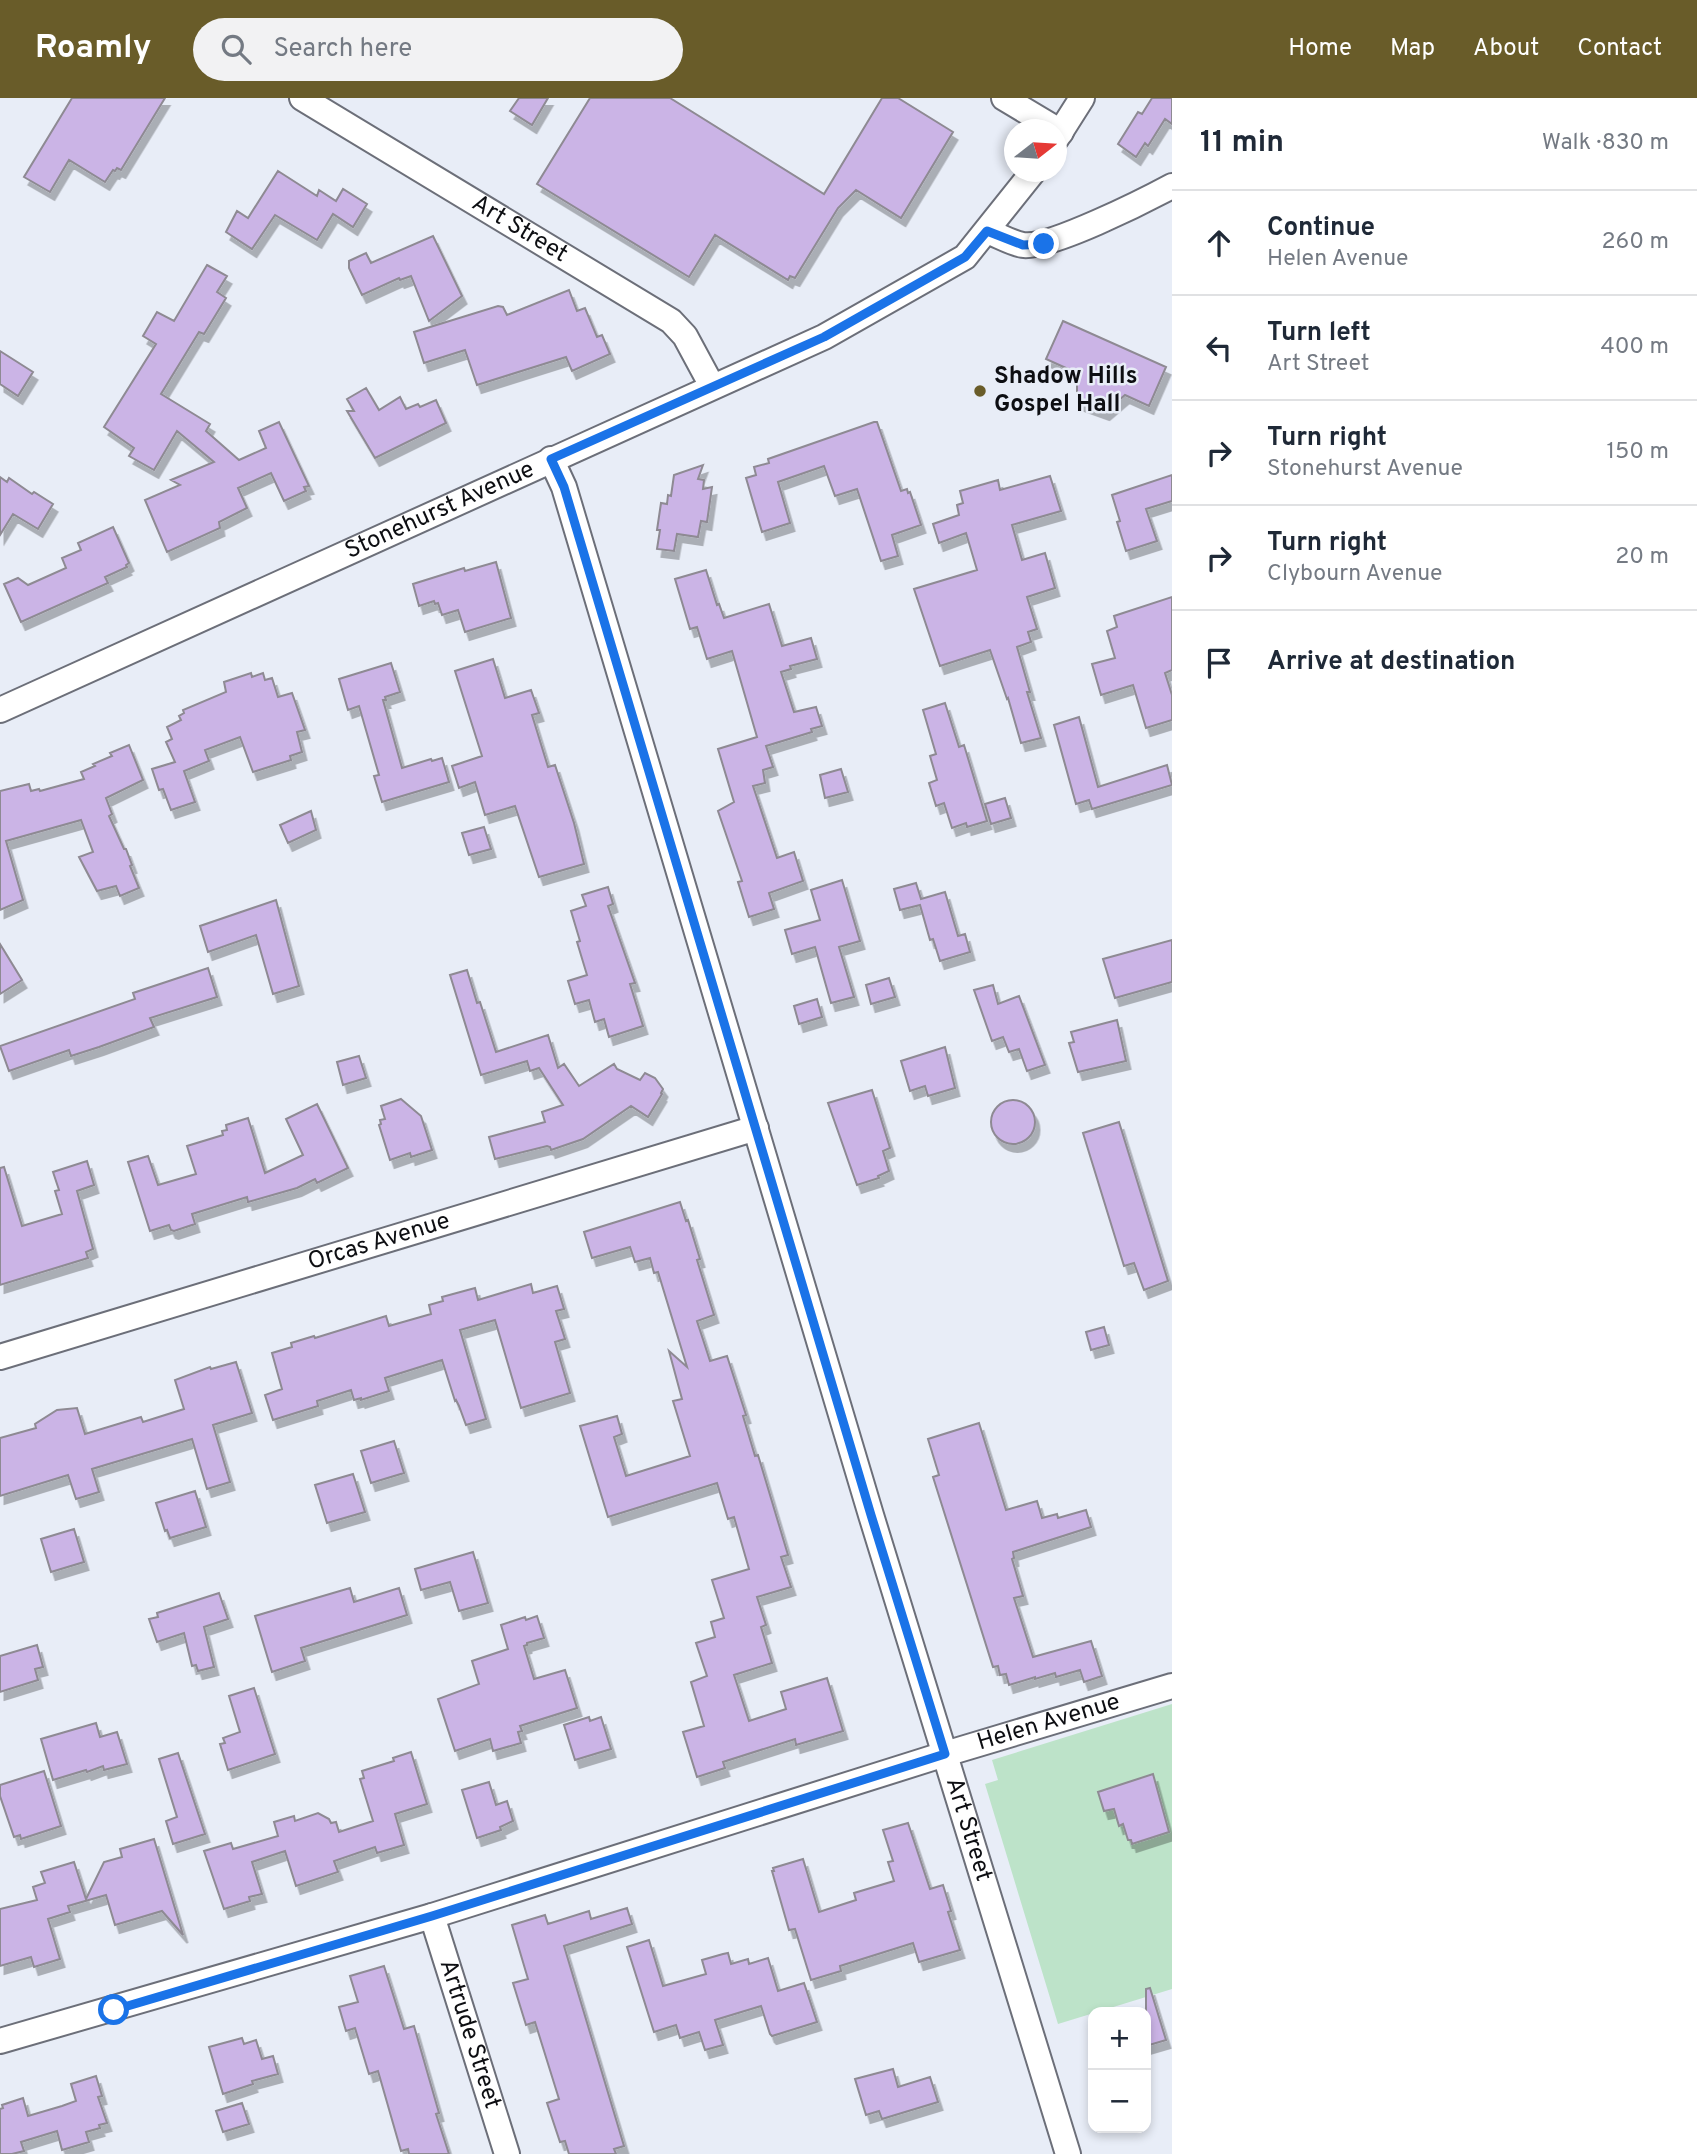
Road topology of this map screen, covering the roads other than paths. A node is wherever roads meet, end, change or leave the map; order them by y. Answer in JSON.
{"nodes":[{"id":1,"x":302,"y":98,"type":"edge"},
{"id":2,"x":1004,"y":98,"type":"edge"},
{"id":3,"x":1082,"y":98,"type":"edge"},
{"id":4,"x":1034,"y":119,"type":"edge"},
{"id":5,"x":1067,"y":123,"type":"edge"},
{"id":6,"x":1025,"y":182,"type":"edge"},
{"id":7,"x":1172,"y":186,"type":"edge"},
{"id":8,"x":987,"y":231,"type":"junction"},
{"id":9,"x":712,"y":386,"type":"junction"},
{"id":10,"x":551,"y":459,"type":"junction"},
{"id":11,"x":0,"y":710,"type":"edge"},
{"id":12,"x":755,"y":1128,"type":"junction"},
{"id":13,"x":0,"y":1357,"type":"edge"},
{"id":14,"x":1172,"y":1686,"type":"edge"},
{"id":15,"x":945,"y":1754,"type":"junction"},
{"id":16,"x":432,"y":1916,"type":"junction"},
{"id":17,"x":0,"y":2041,"type":"edge"},
{"id":18,"x":508,"y":2154,"type":"edge"},
{"id":19,"x":1068,"y":2154,"type":"edge"}],
"edges":[{"from":1,"to":9,"type":"street","name":"Art Street"},
{"from":2,"to":4,"type":"street"},
{"from":3,"to":5,"type":"street"},
{"from":6,"to":8,"type":"street","name":"Stonehurst Avenue"},
{"from":7,"to":8,"type":"street"},
{"from":8,"to":9,"type":"street","name":"Stonehurst Avenue"},
{"from":9,"to":10,"type":"street","name":"Stonehurst Avenue"},
{"from":10,"to":11,"type":"street","name":"Stonehurst Avenue"},
{"from":10,"to":12,"type":"street","name":"Art Street"},
{"from":12,"to":13,"type":"street","name":"Orcas Avenue"},
{"from":12,"to":15,"type":"street","name":"Art Street"},
{"from":14,"to":15,"type":"street","name":"Helen Avenue"},
{"from":15,"to":16,"type":"street","name":"Helen Avenue"},
{"from":15,"to":19,"type":"street","name":"Art Street"},
{"from":16,"to":17,"type":"street","name":"Helen Avenue"},
{"from":16,"to":18,"type":"street","name":"Artrude Street"}]}
